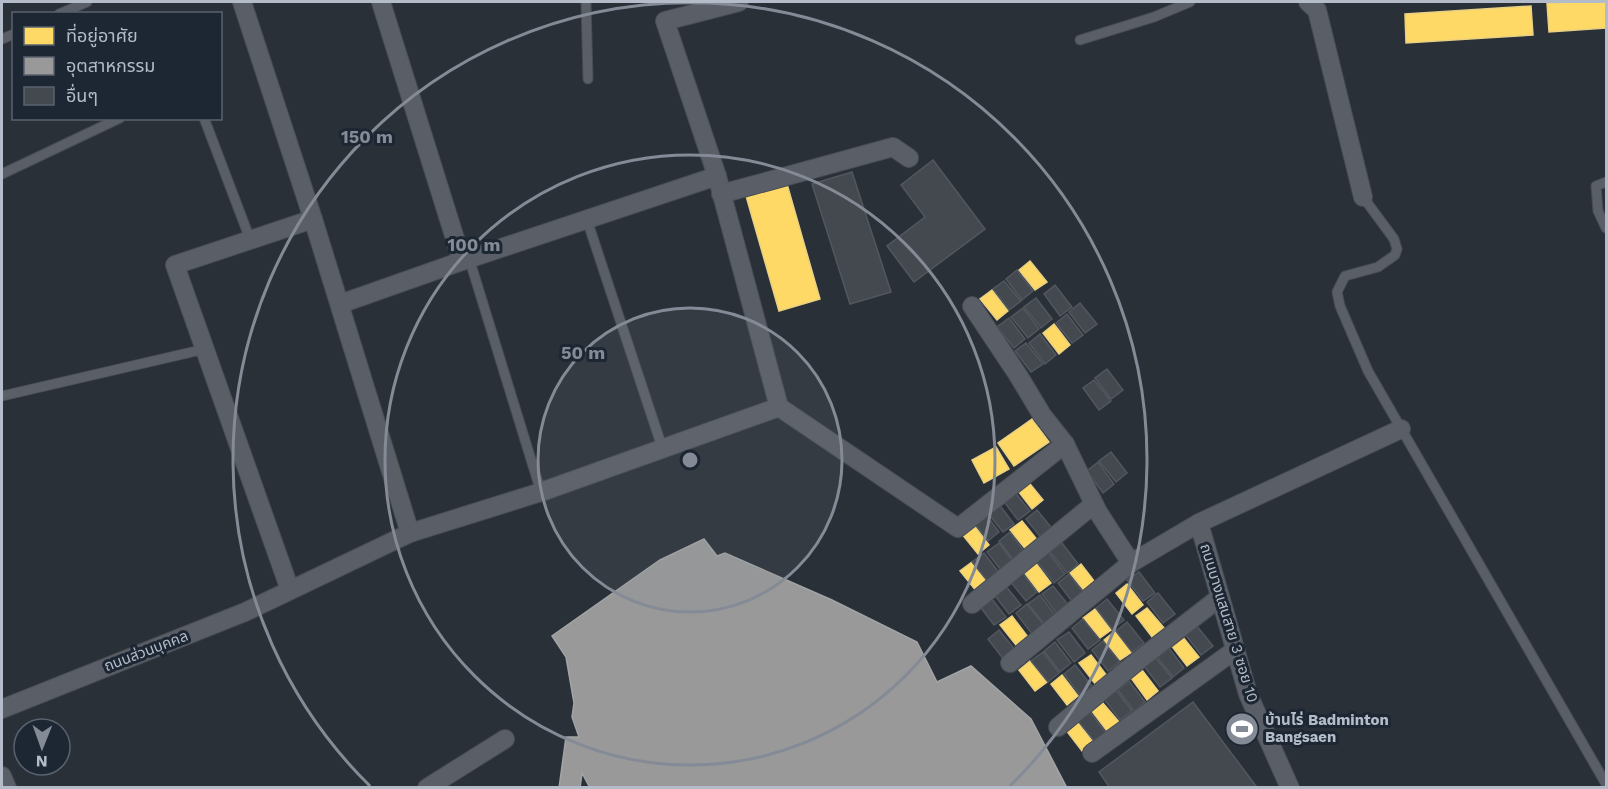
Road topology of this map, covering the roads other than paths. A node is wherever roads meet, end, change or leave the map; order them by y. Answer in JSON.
{"nodes":[{"id":1,"x":87,"y":2,"type":"edge"},
{"id":2,"x":242,"y":2,"type":"edge"},
{"id":3,"x":381,"y":2,"type":"edge"},
{"id":4,"x":586,"y":2,"type":"edge"},
{"id":5,"x":739,"y":2,"type":"edge"},
{"id":6,"x":1190,"y":2,"type":"edge"},
{"id":7,"x":1308,"y":2,"type":"edge"},
{"id":8,"x":64,"y":12,"type":"edge"},
{"id":9,"x":1080,"y":40,"type":"dead end"},
{"id":10,"x":588,"y":79,"type":"dead end"},
{"id":11,"x":116,"y":120,"type":"edge"},
{"id":12,"x":205,"y":120,"type":"edge"},
{"id":13,"x":909,"y":158,"type":"dead end"},
{"id":14,"x":2,"y":174,"type":"edge"},
{"id":15,"x":1606,"y":182,"type":"edge"},
{"id":16,"x":719,"y":185,"type":"junction"},
{"id":17,"x":1363,"y":197,"type":"joint"},
{"id":18,"x":313,"y":219,"type":"junction"},
{"id":19,"x":587,"y":220,"type":"junction"},
{"id":20,"x":1606,"y":228,"type":"edge"},
{"id":21,"x":250,"y":239,"type":"junction"},
{"id":22,"x":466,"y":259,"type":"junction"},
{"id":23,"x":340,"y":304,"type":"junction"},
{"id":24,"x":972,"y":306,"type":"dead end"},
{"id":25,"x":205,"y":349,"type":"junction"},
{"id":26,"x":2,"y":396,"type":"edge"},
{"id":27,"x":779,"y":407,"type":"junction"},
{"id":28,"x":1401,"y":429,"type":"junction"},
{"id":29,"x":1065,"y":444,"type":"junction"},
{"id":30,"x":662,"y":447,"type":"junction"},
{"id":31,"x":541,"y":492,"type":"junction"},
{"id":32,"x":1094,"y":504,"type":"junction"},
{"id":33,"x":1199,"y":523,"type":"junction"},
{"id":34,"x":410,"y":533,"type":"junction"},
{"id":35,"x":1131,"y":563,"type":"junction"},
{"id":36,"x":290,"y":590,"type":"junction"},
{"id":37,"x":1220,"y":598,"type":"junction"},
{"id":38,"x":972,"y":604,"type":"dead end"},
{"id":39,"x":1235,"y":650,"type":"junction"},
{"id":40,"x":1010,"y":663,"type":"dead end"},
{"id":41,"x":2,"y":709,"type":"edge"},
{"id":42,"x":1058,"y":727,"type":"dead end"},
{"id":43,"x":505,"y":739,"type":"dead end"},
{"id":44,"x":1092,"y":753,"type":"dead end"},
{"id":45,"x":1606,"y":762,"type":"edge"},
{"id":46,"x":1598,"y":768,"type":"junction"},
{"id":47,"x":1606,"y":784,"type":"edge"},
{"id":48,"x":427,"y":788,"type":"edge"},
{"id":49,"x":1290,"y":788,"type":"edge"}],
"edges":[{"from":1,"to":8,"type":"lane"},
{"from":2,"to":18,"type":"street"},
{"from":3,"to":22,"type":"street"},
{"from":4,"to":10,"type":"lane"},
{"from":5,"to":16,"type":"street"},
{"from":6,"to":9,"type":"lane"},
{"from":7,"to":17,"type":"street"},
{"from":11,"to":14,"type":"lane"},
{"from":12,"to":21,"type":"lane"},
{"from":13,"to":16,"type":"street"},
{"from":15,"to":20,"type":"lane"},
{"from":16,"to":19,"type":"street"},
{"from":16,"to":27,"type":"street"},
{"from":17,"to":28,"type":"lane"},
{"from":18,"to":21,"type":"street"},
{"from":18,"to":23,"type":"street"},
{"from":19,"to":22,"type":"street"},
{"from":19,"to":30,"type":"lane"},
{"from":21,"to":25,"type":"street"},
{"from":22,"to":23,"type":"street"},
{"from":22,"to":31,"type":"lane"},
{"from":23,"to":34,"type":"street"},
{"from":24,"to":29,"type":"street"},
{"from":25,"to":26,"type":"lane"},
{"from":25,"to":36,"type":"street"},
{"from":27,"to":29,"type":"street"},
{"from":27,"to":30,"type":"street","name":"ถนนส่วนบุคคล"},
{"from":28,"to":33,"type":"street"},
{"from":28,"to":46,"type":"lane"},
{"from":29,"to":32,"type":"street"},
{"from":30,"to":31,"type":"street","name":"ถนนส่วนบุคคล"},
{"from":31,"to":34,"type":"street","name":"ถนนส่วนบุคคล"},
{"from":32,"to":35,"type":"street"},
{"from":32,"to":38,"type":"street"},
{"from":33,"to":35,"type":"street"},
{"from":33,"to":37,"type":"street","name":"ถนนบางแสนสาย 3 ซอย 10"},
{"from":34,"to":36,"type":"street","name":"ถนนส่วนบุคคล"},
{"from":35,"to":40,"type":"street"},
{"from":36,"to":41,"type":"street","name":"ถนนส่วนบุคคล"},
{"from":37,"to":39,"type":"street","name":"ถนนบางแสนสาย 3 ซอย 10"},
{"from":37,"to":42,"type":"street"},
{"from":39,"to":44,"type":"street"},
{"from":39,"to":49,"type":"street","name":"ถนนบางแสนสาย 3 ซอย 10"},
{"from":43,"to":48,"type":"street"},
{"from":45,"to":46,"type":"lane"},
{"from":46,"to":47,"type":"lane"}]}
